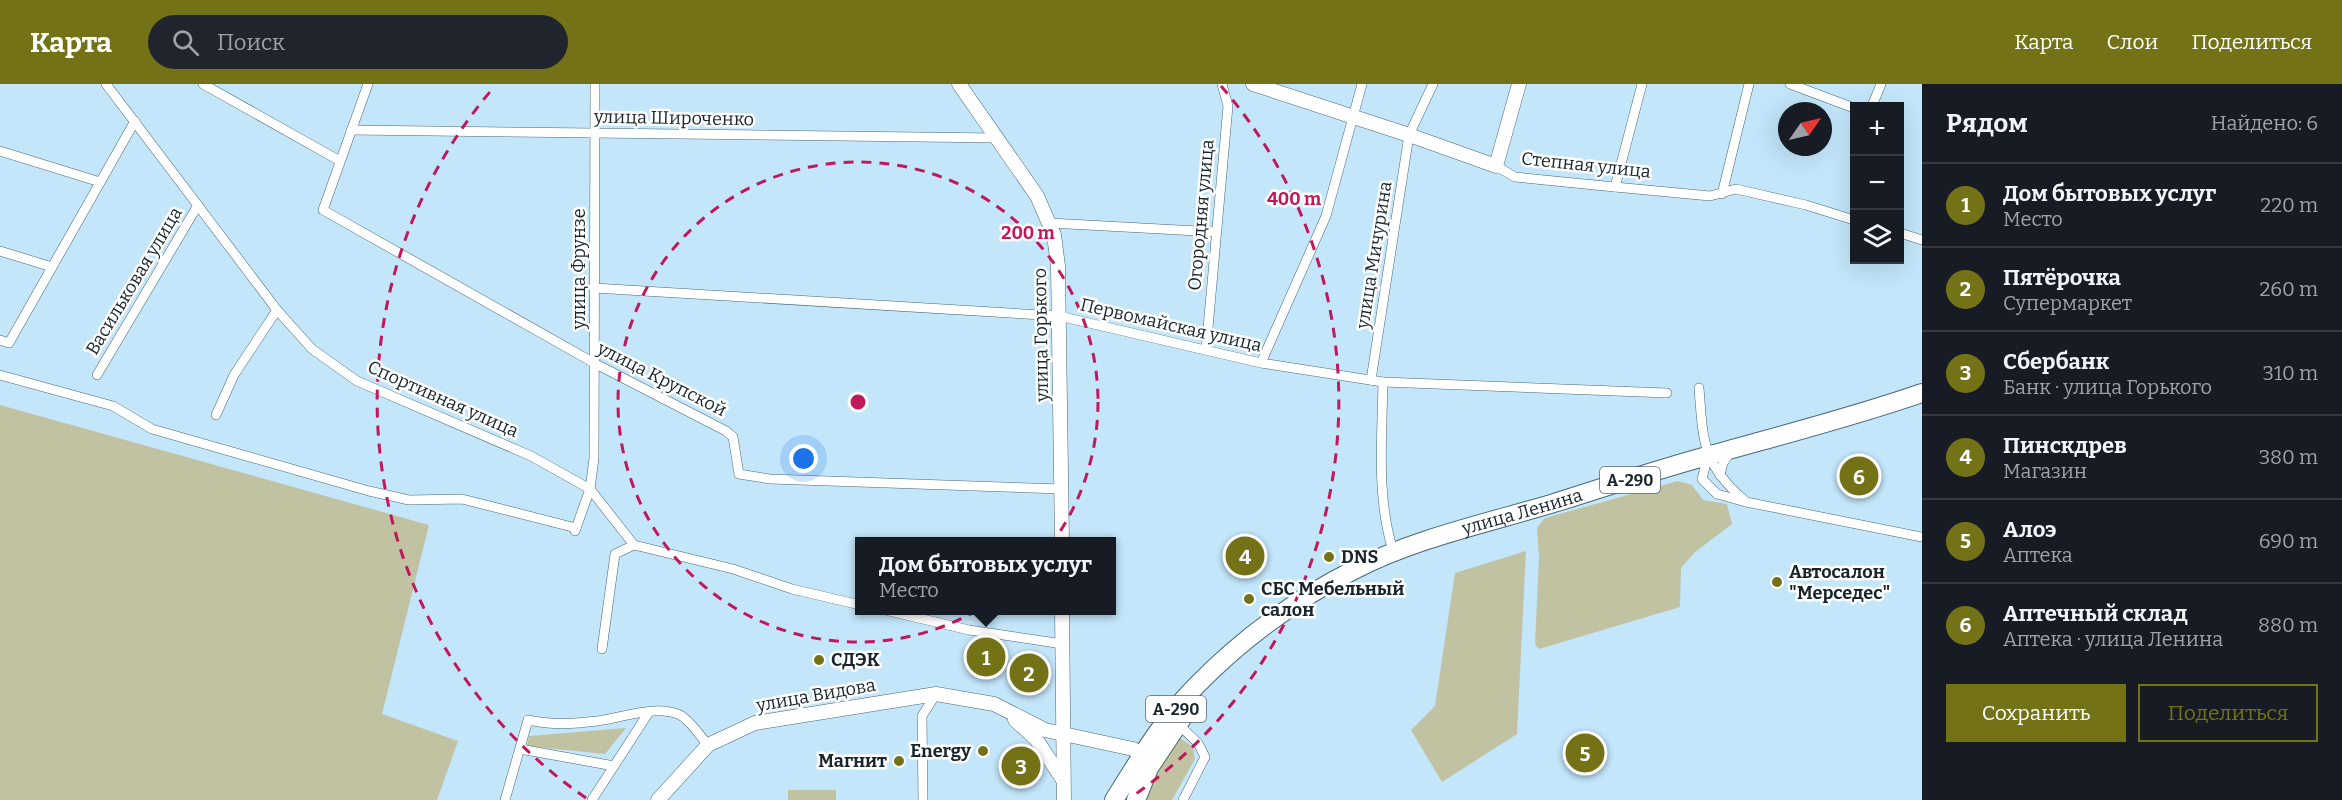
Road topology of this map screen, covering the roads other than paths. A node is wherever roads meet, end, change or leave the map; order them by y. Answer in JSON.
{"nodes":[{"id":1,"x":106,"y":84,"type":"edge"},
{"id":2,"x":203,"y":84,"type":"edge"},
{"id":3,"x":368,"y":84,"type":"edge"},
{"id":4,"x":595,"y":84,"type":"edge"},
{"id":5,"x":959,"y":84,"type":"edge"},
{"id":6,"x":1222,"y":84,"type":"edge"},
{"id":7,"x":1253,"y":84,"type":"edge"},
{"id":8,"x":1362,"y":84,"type":"edge"},
{"id":9,"x":1433,"y":84,"type":"edge"},
{"id":10,"x":1519,"y":84,"type":"edge"},
{"id":11,"x":1641,"y":84,"type":"edge"},
{"id":12,"x":1749,"y":84,"type":"edge"},
{"id":13,"x":1790,"y":84,"type":"edge"},
{"id":14,"x":1881,"y":84,"type":"edge"},
{"id":15,"x":1276,"y":87,"type":"edge"},
{"id":16,"x":1874,"y":102,"type":"edge"},
{"id":17,"x":1850,"y":106,"type":"edge"},
{"id":18,"x":1353,"y":117,"type":"junction"},
{"id":19,"x":135,"y":121,"type":"junction"},
{"id":20,"x":351,"y":130,"type":"junction"},
{"id":21,"x":595,"y":134,"type":"junction"},
{"id":22,"x":1409,"y":135,"type":"junction"},
{"id":23,"x":996,"y":138,"type":"junction"},
{"id":24,"x":0,"y":152,"type":"edge"},
{"id":25,"x":340,"y":161,"type":"junction"},
{"id":26,"x":1496,"y":166,"type":"junction"},
{"id":27,"x":100,"y":182,"type":"junction"},
{"id":28,"x":1615,"y":187,"type":"junction"},
{"id":29,"x":1722,"y":194,"type":"junction"},
{"id":30,"x":198,"y":205,"type":"junction"},
{"id":31,"x":1850,"y":219,"type":"edge"},
{"id":32,"x":1050,"y":223,"type":"junction"},
{"id":33,"x":1216,"y":232,"type":"junction"},
{"id":34,"x":1904,"y":235,"type":"edge"},
{"id":35,"x":1922,"y":240,"type":"edge"},
{"id":36,"x":0,"y":251,"type":"edge"},
{"id":37,"x":52,"y":267,"type":"junction"},
{"id":38,"x":594,"y":288,"type":"junction"},
{"id":39,"x":277,"y":310,"type":"junction"},
{"id":40,"x":1059,"y":316,"type":"junction"},
{"id":41,"x":4,"y":342,"type":"edge"},
{"id":42,"x":1206,"y":350,"type":"junction"},
{"id":43,"x":1261,"y":363,"type":"junction"},
{"id":44,"x":596,"y":364,"type":"junction"},
{"id":45,"x":0,"y":375,"type":"edge"},
{"id":46,"x":97,"y":375,"type":"dead end"},
{"id":47,"x":1371,"y":380,"type":"junction"},
{"id":48,"x":1383,"y":382,"type":"junction"},
{"id":49,"x":1699,"y":388,"type":"dead end"},
{"id":50,"x":1667,"y":393,"type":"dead end"},
{"id":51,"x":1922,"y":393,"type":"edge"},
{"id":52,"x":216,"y":416,"type":"dead end"},
{"id":53,"x":1733,"y":448,"type":"junction"},
{"id":54,"x":1708,"y":455,"type":"junction"},
{"id":55,"x":1678,"y":465,"type":"junction"},
{"id":56,"x":1720,"y":475,"type":"junction"},
{"id":57,"x":1702,"y":479,"type":"junction"},
{"id":58,"x":590,"y":489,"type":"junction"},
{"id":59,"x":1062,"y":489,"type":"junction"},
{"id":60,"x":1746,"y":502,"type":"junction"},
{"id":61,"x":1062,"y":537,"type":"edge"},
{"id":62,"x":1922,"y":537,"type":"edge"},
{"id":63,"x":634,"y":545,"type":"junction"},
{"id":64,"x":1394,"y":554,"type":"junction"},
{"id":65,"x":855,"y":604,"type":"edge"},
{"id":66,"x":906,"y":615,"type":"edge"},
{"id":67,"x":1062,"y":615,"type":"edge"},
{"id":68,"x":1063,"y":644,"type":"junction"},
{"id":69,"x":602,"y":650,"type":"dead end"},
{"id":70,"x":1217,"y":666,"type":"junction"},
{"id":71,"x":936,"y":694,"type":"junction"},
{"id":72,"x":1003,"y":709,"type":"junction"},
{"id":73,"x":649,"y":712,"type":"junction"},
{"id":74,"x":1178,"y":724,"type":"junction"},
{"id":75,"x":1156,"y":734,"type":"junction"},
{"id":76,"x":1063,"y":737,"type":"junction"},
{"id":77,"x":708,"y":745,"type":"junction"},
{"id":78,"x":1120,"y":745,"type":"junction"},
{"id":79,"x":520,"y":749,"type":"junction"},
{"id":80,"x":1149,"y":757,"type":"junction"},
{"id":81,"x":614,"y":766,"type":"junction"},
{"id":82,"x":1064,"y":782,"type":"junction"},
{"id":83,"x":505,"y":800,"type":"edge"},
{"id":84,"x":592,"y":800,"type":"edge"},
{"id":85,"x":658,"y":800,"type":"edge"},
{"id":86,"x":922,"y":800,"type":"edge"},
{"id":87,"x":1064,"y":800,"type":"edge"},
{"id":88,"x":1114,"y":800,"type":"edge"},
{"id":89,"x":1130,"y":800,"type":"edge"},
{"id":90,"x":1136,"y":800,"type":"edge"},
{"id":91,"x":1183,"y":800,"type":"edge"}],
"edges":[{"from":1,"to":19,"type":"street","name":"Спортивная улица"},
{"from":2,"to":25,"type":"street"},
{"from":3,"to":20,"type":"street"},
{"from":4,"to":21,"type":"street","name":"улица Фрунзе"},
{"from":5,"to":23,"type":"main road","name":"улица Горького"},
{"from":6,"to":33,"type":"street","name":"Огородняя улица"},
{"from":7,"to":15,"type":"main road","name":"Степная улица"},
{"from":8,"to":18,"type":"street"},
{"from":9,"to":22,"type":"street","name":"улица Мичурина"},
{"from":10,"to":26,"type":"main road"},
{"from":11,"to":28,"type":"street"},
{"from":12,"to":29,"type":"street"},
{"from":13,"to":17,"type":"street"},
{"from":14,"to":16,"type":"street"},
{"from":15,"to":18,"type":"main road","name":"Степная улица"},
{"from":18,"to":22,"type":"main road","name":"Степная улица"},
{"from":18,"to":43,"type":"street"},
{"from":19,"to":27,"type":"street"},
{"from":19,"to":30,"type":"street","name":"Спортивная улица"},
{"from":20,"to":21,"type":"street","name":"улица Широченко"},
{"from":20,"to":25,"type":"street"},
{"from":21,"to":23,"type":"street","name":"улица Широченко"},
{"from":21,"to":38,"type":"street","name":"улица Фрунзе"},
{"from":22,"to":26,"type":"main road","name":"Степная улица"},
{"from":22,"to":47,"type":"street","name":"улица Мичурина"},
{"from":23,"to":32,"type":"main road","name":"улица Горького"},
{"from":24,"to":27,"type":"street"},
{"from":25,"to":44,"type":"street","name":"улица Крупской"},
{"from":26,"to":28,"type":"street","name":"Степная улица"},
{"from":27,"to":37,"type":"street"},
{"from":28,"to":29,"type":"street","name":"Степная улица"},
{"from":29,"to":31,"type":"street","name":"Степная улица"},
{"from":30,"to":39,"type":"street","name":"Спортивная улица"},
{"from":30,"to":46,"type":"street","name":"Васильковая улица"},
{"from":32,"to":33,"type":"street"},
{"from":32,"to":40,"type":"main road","name":"улица Горького"},
{"from":33,"to":42,"type":"street","name":"Огородняя улица"},
{"from":34,"to":35,"type":"street"},
{"from":36,"to":37,"type":"street"},
{"from":37,"to":41,"type":"street"},
{"from":38,"to":40,"type":"street","name":"Первомайская улица"},
{"from":38,"to":44,"type":"street","name":"улица Фрунзе"},
{"from":39,"to":52,"type":"street"},
{"from":39,"to":58,"type":"street","name":"Спортивная улица"},
{"from":40,"to":42,"type":"street","name":"Первомайская улица"},
{"from":40,"to":59,"type":"main road","name":"улица Горького"},
{"from":42,"to":43,"type":"street","name":"Первомайская улица"},
{"from":43,"to":47,"type":"street","name":"Первомайская улица"},
{"from":44,"to":58,"type":"street","name":"улица Фрунзе"},
{"from":44,"to":59,"type":"street","name":"улица Крупской"},
{"from":45,"to":58,"type":"street","name":"улица Фрунзе"},
{"from":47,"to":48,"type":"street","name":"Первомайская улица"},
{"from":48,"to":50,"type":"street","name":"Первомайская улица"},
{"from":48,"to":64,"type":"street"},
{"from":49,"to":54,"type":"street"},
{"from":51,"to":53,"type":"highway","name":"улица Ленина","number":"А-290"},
{"from":53,"to":54,"type":"highway","name":"улица Ленина","number":"А-290"},
{"from":53,"to":56,"type":"street"},
{"from":54,"to":55,"type":"highway","name":"улица Ленина","number":"А-290"},
{"from":54,"to":56,"type":"street"},
{"from":54,"to":57,"type":"street"},
{"from":55,"to":57,"type":"street"},
{"from":55,"to":64,"type":"highway","name":"улица Ленина","number":"А-290"},
{"from":56,"to":60,"type":"street"},
{"from":57,"to":60,"type":"street"},
{"from":58,"to":63,"type":"street","name":"Спортивная улица"},
{"from":59,"to":61,"type":"main road","name":"улица Горького"},
{"from":60,"to":62,"type":"street"},
{"from":63,"to":65,"type":"street"},
{"from":63,"to":69,"type":"street"},
{"from":64,"to":70,"type":"highway","name":"улица Ленина","number":"А-290"},
{"from":66,"to":68,"type":"street"},
{"from":67,"to":68,"type":"main road"},
{"from":68,"to":76,"type":"main road"},
{"from":70,"to":74,"type":"highway","number":"А-290"},
{"from":70,"to":75,"type":"highway","number":"А-290"},
{"from":71,"to":72,"type":"main road","name":"улица Видова"},
{"from":71,"to":77,"type":"main road","name":"улица Видова"},
{"from":71,"to":86,"type":"street"},
{"from":72,"to":76,"type":"main road","name":"улица Видова"},
{"from":72,"to":82,"type":"main road"},
{"from":73,"to":77,"type":"street"},
{"from":73,"to":79,"type":"street"},
{"from":73,"to":81,"type":"street"},
{"from":74,"to":80,"type":"highway","number":"А-290"},
{"from":74,"to":91,"type":"street"},
{"from":75,"to":78,"type":"main road"},
{"from":75,"to":80,"type":"highway","number":"А-290"},
{"from":76,"to":78,"type":"main road"},
{"from":76,"to":80,"type":"main road"},
{"from":76,"to":82,"type":"main road"},
{"from":77,"to":85,"type":"main road","name":"улица Видова"},
{"from":78,"to":80,"type":"main road"},
{"from":79,"to":81,"type":"street"},
{"from":79,"to":83,"type":"street"},
{"from":80,"to":88,"type":"highway","number":"А-290"},
{"from":80,"to":89,"type":"main road"},
{"from":80,"to":90,"type":"highway","number":"А-290"},
{"from":81,"to":84,"type":"street"},
{"from":82,"to":87,"type":"main road"}]}
